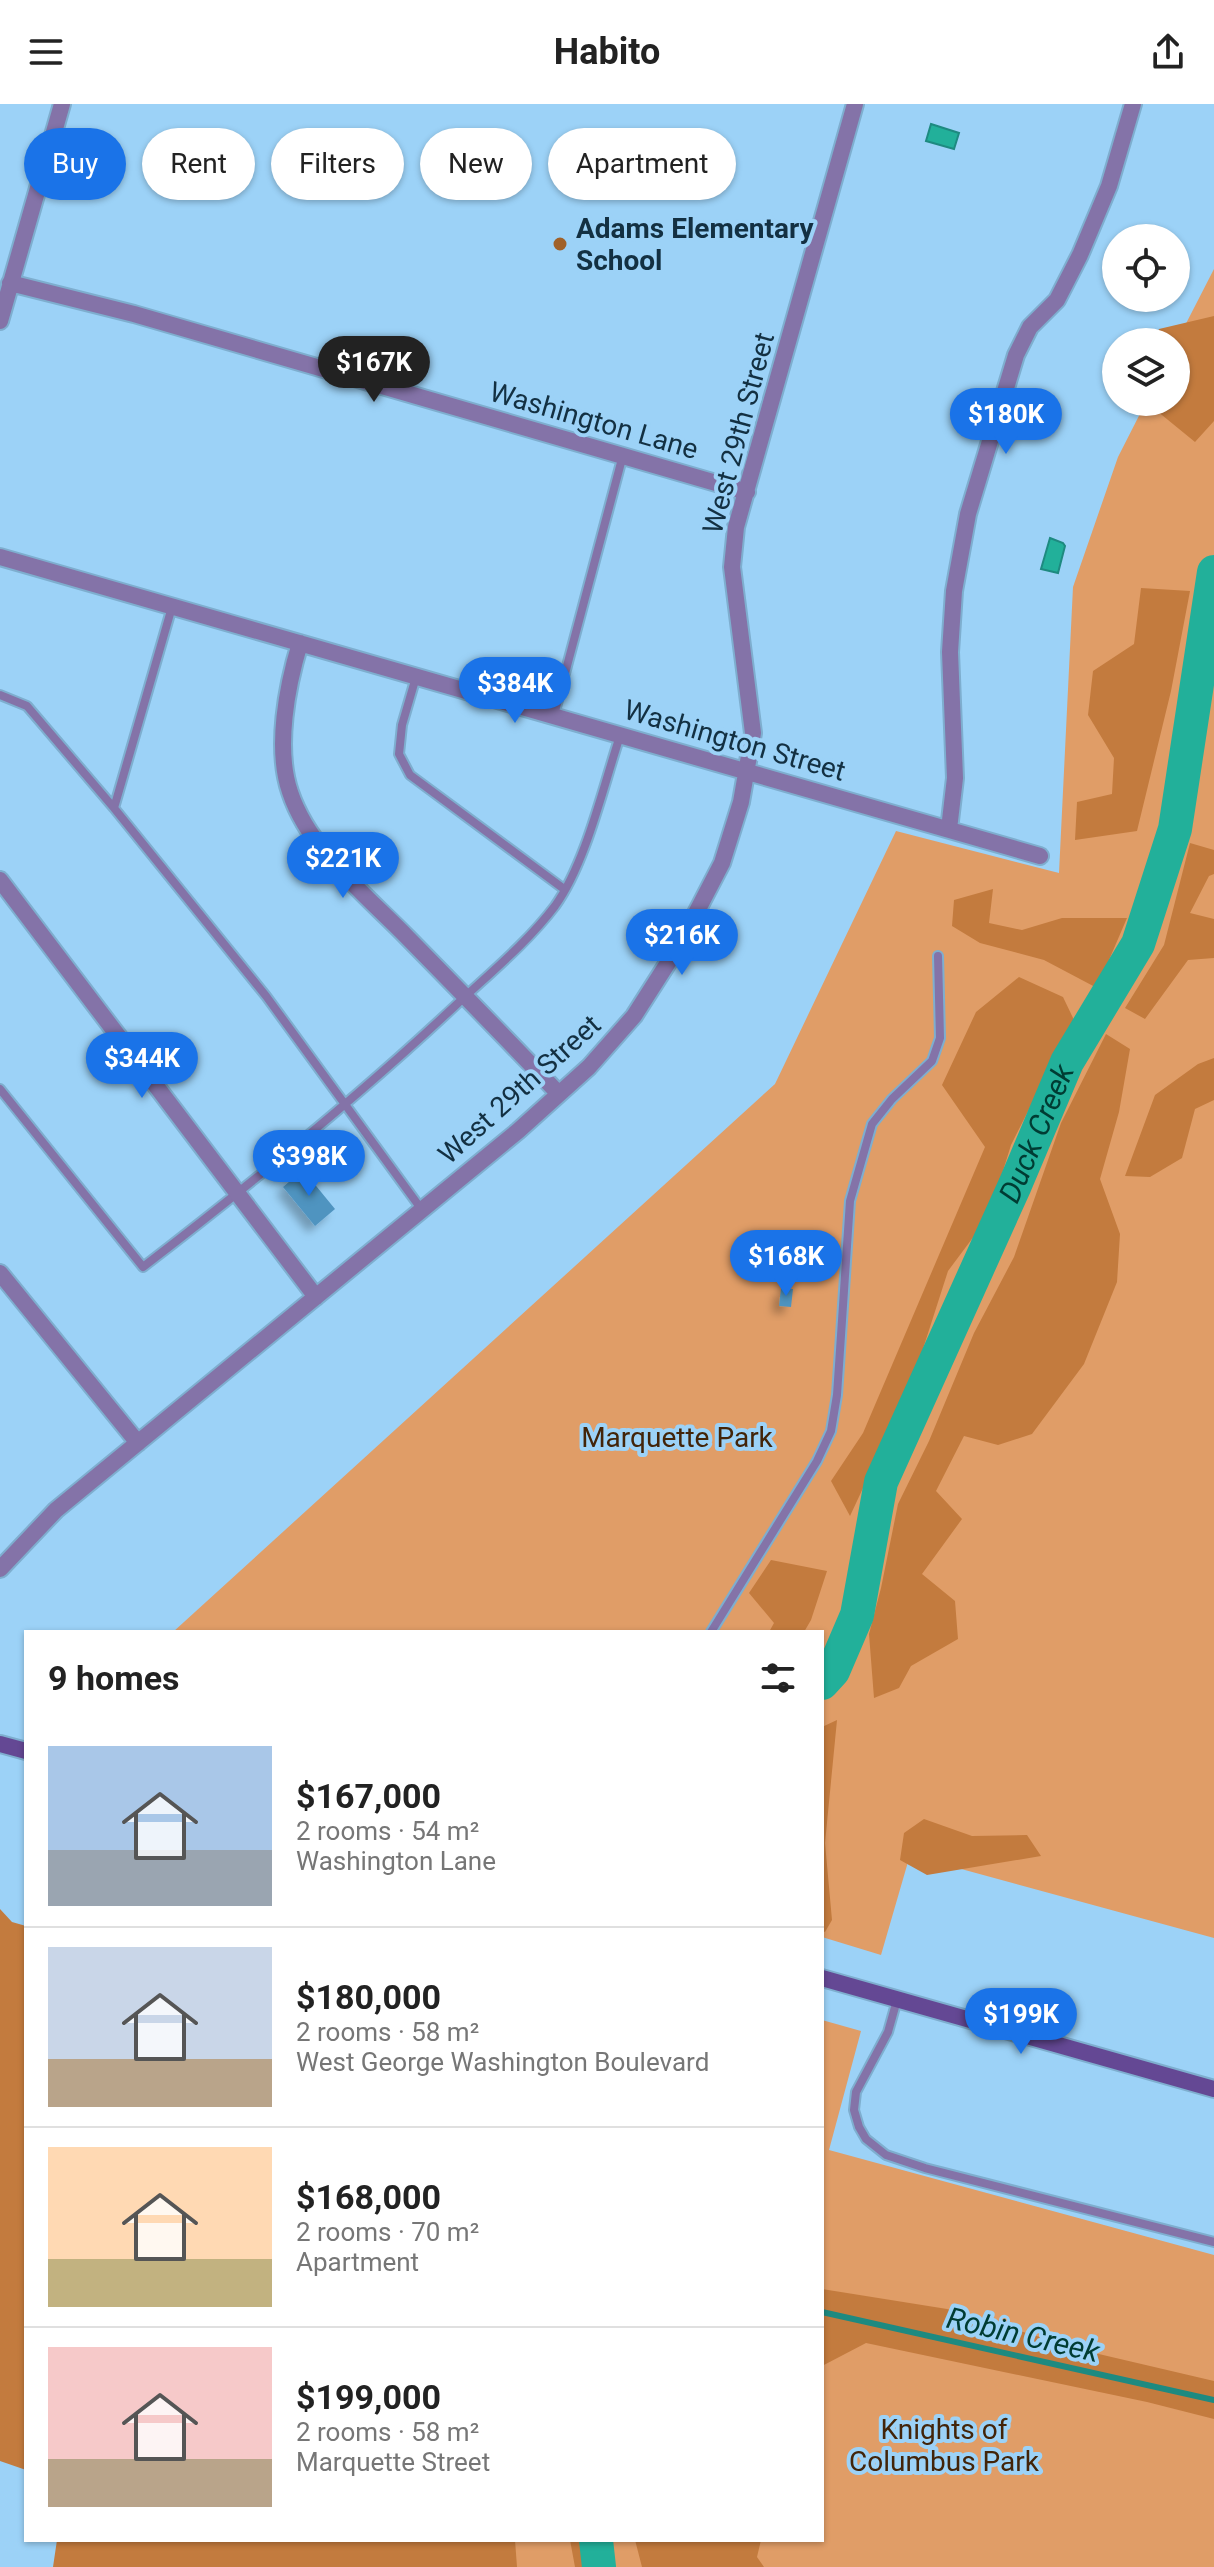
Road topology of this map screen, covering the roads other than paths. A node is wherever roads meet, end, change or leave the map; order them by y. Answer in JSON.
{"nodes":[{"id":1,"x":62,"y":104,"type":"edge"},
{"id":2,"x":855,"y":104,"type":"edge"},
{"id":3,"x":1133,"y":104,"type":"edge"},
{"id":4,"x":10,"y":283,"type":"junction"},
{"id":5,"x":0,"y":321,"type":"edge"},
{"id":6,"x":623,"y":455,"type":"junction"},
{"id":7,"x":747,"y":492,"type":"junction"},
{"id":8,"x":0,"y":557,"type":"edge"},
{"id":9,"x":172,"y":606,"type":"junction"},
{"id":10,"x":300,"y":643,"type":"junction"},
{"id":11,"x":416,"y":676,"type":"junction"},
{"id":12,"x":0,"y":695,"type":"edge"},
{"id":13,"x":554,"y":715,"type":"junction"},
{"id":14,"x":620,"y":734,"type":"junction"},
{"id":15,"x":747,"y":770,"type":"junction"},
{"id":16,"x":114,"y":808,"type":"junction"},
{"id":17,"x":949,"y":829,"type":"junction"},
{"id":18,"x":1040,"y":856,"type":"dead end"},
{"id":19,"x":0,"y":880,"type":"edge"},
{"id":20,"x":564,"y":889,"type":"junction"},
{"id":21,"x":938,"y":956,"type":"dead end"},
{"id":22,"x":465,"y":997,"type":"junction"},
{"id":23,"x":0,"y":1089,"type":"edge"},
{"id":24,"x":559,"y":1094,"type":"junction"},
{"id":25,"x":344,"y":1103,"type":"junction"},
{"id":26,"x":238,"y":1194,"type":"junction"},
{"id":27,"x":422,"y":1210,"type":"junction"},
{"id":28,"x":0,"y":1273,"type":"edge"},
{"id":29,"x":316,"y":1297,"type":"junction"},
{"id":30,"x":138,"y":1443,"type":"junction"},
{"id":31,"x":0,"y":1569,"type":"edge"},
{"id":32,"x":712,"y":1630,"type":"edge"},
{"id":33,"x":0,"y":1744,"type":"edge"},
{"id":34,"x":24,"y":1750,"type":"edge"},
{"id":35,"x":824,"y":1979,"type":"edge"},
{"id":36,"x":897,"y":2000,"type":"junction"},
{"id":37,"x":1214,"y":2089,"type":"edge"},
{"id":38,"x":1214,"y":2242,"type":"edge"}],
"edges":[{"from":1,"to":4,"type":"street"},
{"from":2,"to":7,"type":"street","name":"West 29th Street"},
{"from":3,"to":17,"type":"street"},
{"from":4,"to":5,"type":"street"},
{"from":4,"to":6,"type":"street","name":"Washington Lane"},
{"from":6,"to":7,"type":"street","name":"Washington Lane"},
{"from":6,"to":13,"type":"lane"},
{"from":7,"to":15,"type":"street","name":"West 29th Street"},
{"from":8,"to":9,"type":"street","name":"Washington Street"},
{"from":9,"to":10,"type":"street","name":"Washington Street"},
{"from":9,"to":16,"type":"lane"},
{"from":10,"to":11,"type":"street","name":"Washington Street"},
{"from":10,"to":22,"type":"street"},
{"from":11,"to":13,"type":"street","name":"Washington Street"},
{"from":11,"to":20,"type":"lane"},
{"from":12,"to":16,"type":"lane"},
{"from":13,"to":14,"type":"street","name":"Washington Street"},
{"from":14,"to":15,"type":"street","name":"Washington Street"},
{"from":14,"to":20,"type":"lane"},
{"from":15,"to":17,"type":"street","name":"Washington Street"},
{"from":15,"to":24,"type":"street","name":"West 29th Street"},
{"from":16,"to":25,"type":"lane"},
{"from":17,"to":18,"type":"street","name":"Washington Street"},
{"from":19,"to":26,"type":"street"},
{"from":20,"to":22,"type":"lane"},
{"from":21,"to":32,"type":"lane"},
{"from":22,"to":24,"type":"street"},
{"from":22,"to":25,"type":"lane"},
{"from":23,"to":26,"type":"lane"},
{"from":24,"to":27,"type":"street","name":"West 29th Street"},
{"from":25,"to":26,"type":"lane"},
{"from":25,"to":27,"type":"lane"},
{"from":26,"to":29,"type":"street"},
{"from":27,"to":29,"type":"street","name":"West 29th Street"},
{"from":28,"to":30,"type":"street"},
{"from":29,"to":30,"type":"street","name":"West 29th Street"},
{"from":30,"to":31,"type":"street","name":"West 29th Street"},
{"from":33,"to":34,"type":"main road"},
{"from":35,"to":36,"type":"main road"},
{"from":36,"to":37,"type":"main road"},
{"from":36,"to":38,"type":"lane"}]}
